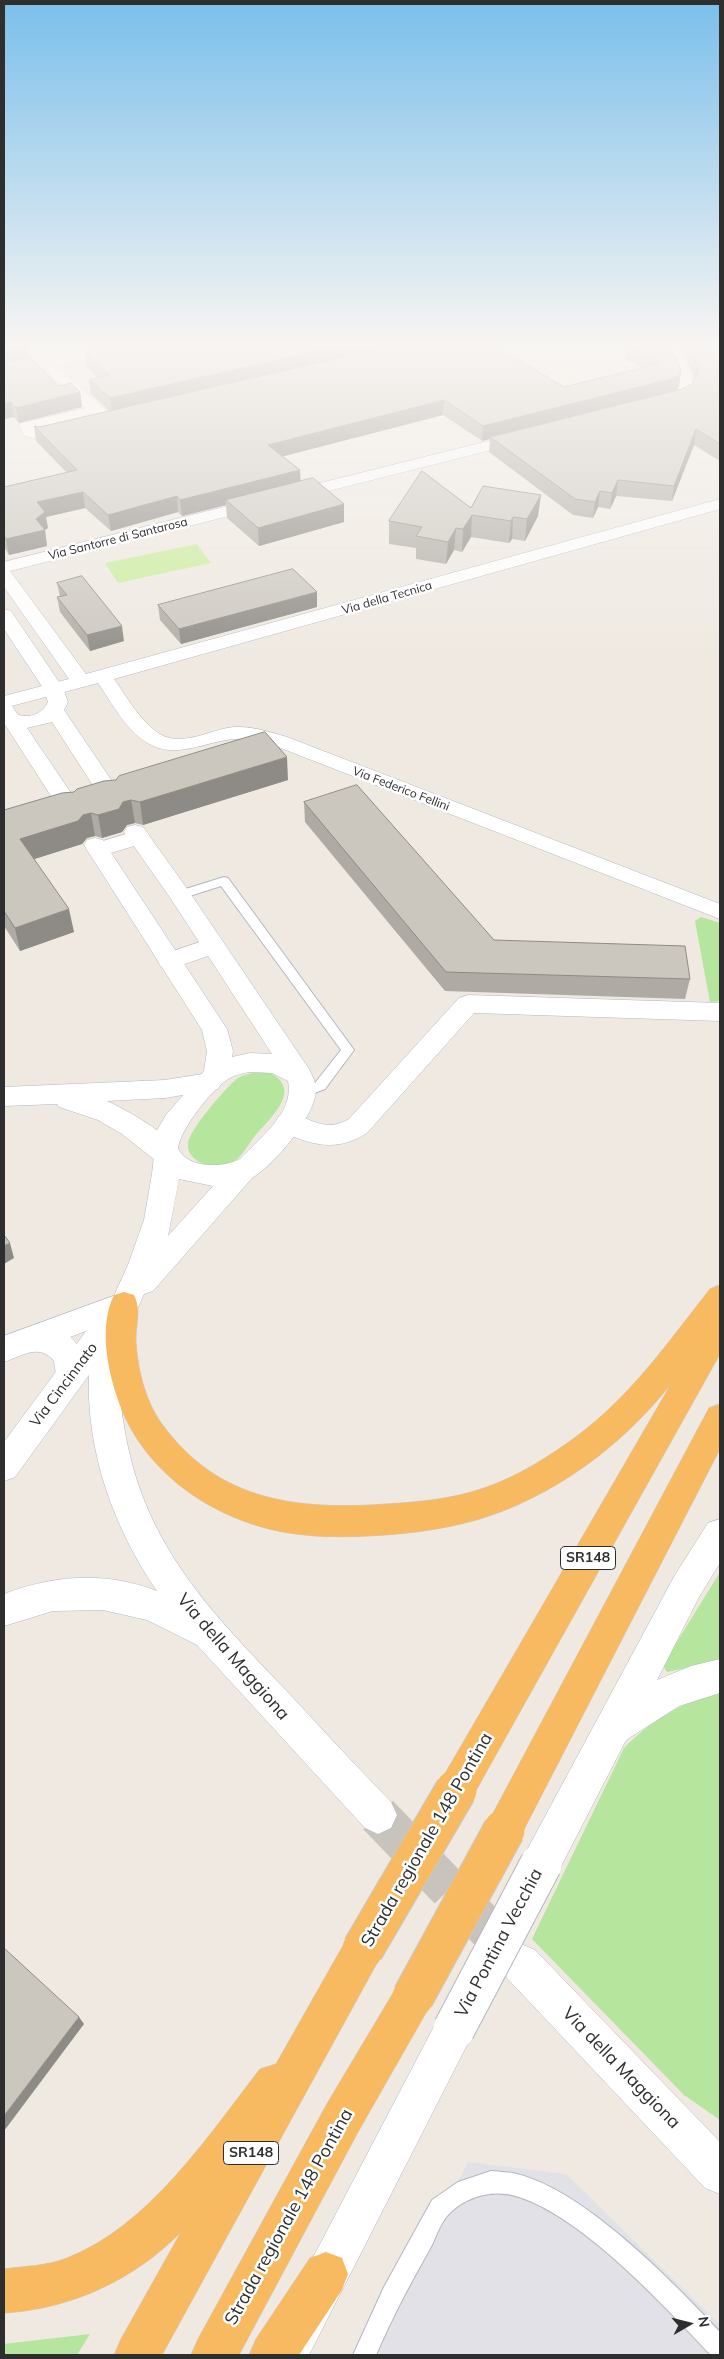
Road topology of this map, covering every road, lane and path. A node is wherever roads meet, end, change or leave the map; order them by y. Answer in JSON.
{"nodes":[{"id":1,"x":446,"y":457,"type":"edge"},
{"id":2,"x":720,"y":504,"type":"edge"},
{"id":3,"x":4,"y":567,"type":"edge"},
{"id":4,"x":4,"y":575,"type":"edge"},
{"id":5,"x":4,"y":615,"type":"edge"},
{"id":6,"x":102,"y":675,"type":"junction"},
{"id":7,"x":81,"y":681,"type":"junction"},
{"id":8,"x":53,"y":688,"type":"junction"},
{"id":9,"x":6,"y":710,"type":"edge"},
{"id":10,"x":54,"y":711,"type":"junction"},
{"id":11,"x":111,"y":796,"type":"edge"},
{"id":12,"x":70,"y":808,"type":"edge"},
{"id":13,"x":180,"y":895,"type":"junction"},
{"id":14,"x":720,"y":912,"type":"edge"},
{"id":15,"x":212,"y":946,"type":"junction"},
{"id":16,"x":170,"y":961,"type":"junction"},
{"id":17,"x":720,"y":1012,"type":"edge"},
{"id":18,"x":212,"y":1078,"type":"junction"},
{"id":19,"x":302,"y":1084,"type":"junction"},
{"id":20,"x":11,"y":1097,"type":"edge"},
{"id":21,"x":288,"y":1123,"type":"junction"},
{"id":22,"x":166,"y":1154,"type":"junction"},
{"id":23,"x":241,"y":1172,"type":"junction"},
{"id":24,"x":720,"y":1297,"type":"edge"},
{"id":25,"x":124,"y":1304,"type":"junction"},
{"id":26,"x":720,"y":1327,"type":"edge"},
{"id":27,"x":33,"y":1338,"type":"junction"},
{"id":28,"x":4,"y":1349,"type":"edge"},
{"id":29,"x":71,"y":1376,"type":"junction"},
{"id":30,"x":720,"y":1418,"type":"edge"},
{"id":31,"x":4,"y":1467,"type":"edge"},
{"id":32,"x":720,"y":1534,"type":"edge"},
{"id":33,"x":4,"y":1610,"type":"edge"},
{"id":34,"x":210,"y":1637,"type":"junction"},
{"id":35,"x":720,"y":1676,"type":"edge"},
{"id":36,"x":611,"y":1732,"type":"junction"},
{"id":37,"x":378,"y":1815,"type":"tunnel mouth"},
{"id":38,"x":521,"y":1964,"type":"tunnel mouth"},
{"id":39,"x":324,"y":2023,"type":"junction"},
{"id":40,"x":702,"y":2139,"type":"edge"},
{"id":41,"x":720,"y":2173,"type":"edge"},
{"id":42,"x":326,"y":2274,"type":"junction"},
{"id":43,"x":4,"y":2291,"type":"edge"},
{"id":44,"x":720,"y":2348,"type":"edge"},
{"id":45,"x":137,"y":2355,"type":"edge"},
{"id":46,"x":214,"y":2355,"type":"edge"},
{"id":47,"x":272,"y":2355,"type":"edge"},
{"id":48,"x":286,"y":2355,"type":"edge"},
{"id":49,"x":364,"y":2355,"type":"edge"}],
"edges":[{"from":1,"to":3,"type":"street","name":"Via Santorre di Santarosa"},
{"from":2,"to":6,"type":"street","name":"Via della Tecnica"},
{"from":4,"to":7,"type":"street"},
{"from":5,"to":8,"type":"street"},
{"from":6,"to":7,"type":"street","name":"Via della Tecnica"},
{"from":6,"to":14,"type":"street","name":"Via Federico Fellini"},
{"from":7,"to":8,"type":"street","name":"Via della Tecnica"},
{"from":8,"to":9,"type":"street","name":"Via della Tecnica"},
{"from":8,"to":10,"type":"street"},
{"from":9,"to":10,"type":"street"},
{"from":9,"to":12,"type":"street"},
{"from":10,"to":11,"type":"street"},
{"from":13,"to":15,"type":"street"},
{"from":13,"to":16,"type":"street"},
{"from":13,"to":19,"type":"lane"},
{"from":15,"to":16,"type":"street"},
{"from":15,"to":19,"type":"street"},
{"from":16,"to":18,"type":"street"},
{"from":17,"to":21,"type":"street"},
{"from":18,"to":19,"type":"street"},
{"from":18,"to":20,"type":"street"},
{"from":18,"to":22,"type":"street"},
{"from":19,"to":21,"type":"street"},
{"from":20,"to":22,"type":"street"},
{"from":21,"to":23,"type":"street"},
{"from":22,"to":23,"type":"street"},
{"from":22,"to":25,"type":"street","name":"Via Cincinnato"},
{"from":23,"to":25,"type":"street","name":"Via Cincinnato"},
{"from":24,"to":25,"type":"highway"},
{"from":25,"to":27,"type":"street"},
{"from":25,"to":29,"type":"street","name":"Via Cincinnato"},
{"from":25,"to":34,"type":"street","name":"Via della Maggiona"},
{"from":26,"to":39,"type":"highway","name":"Strada regionale 148 Pontina","number":"SR148","bridge":true},
{"from":27,"to":28,"type":"street"},
{"from":27,"to":29,"type":"street"},
{"from":29,"to":31,"type":"street","name":"Via Cincinnato"},
{"from":30,"to":46,"type":"highway","name":"Strada regionale 148 Pontina","number":"SR148","bridge":true},
{"from":32,"to":36,"type":"street","name":"Via Pontina Vecchia"},
{"from":33,"to":34,"type":"street"},
{"from":34,"to":37,"type":"street","name":"Via della Maggiona"},
{"from":35,"to":36,"type":"street"},
{"from":36,"to":42,"type":"street","name":"Via Pontina Vecchia","bridge":true},
{"from":38,"to":40,"type":"street","name":"Via della Maggiona"},
{"from":39,"to":43,"type":"highway"},
{"from":39,"to":45,"type":"highway","name":"Strada regionale 148 Pontina","number":"SR148"},
{"from":40,"to":41,"type":"street","name":"Via della Maggiona"},
{"from":42,"to":47,"type":"highway"},
{"from":42,"to":48,"type":"street","name":"Via Pontina Vecchia"},
{"from":44,"to":49,"type":"lane"}]}
